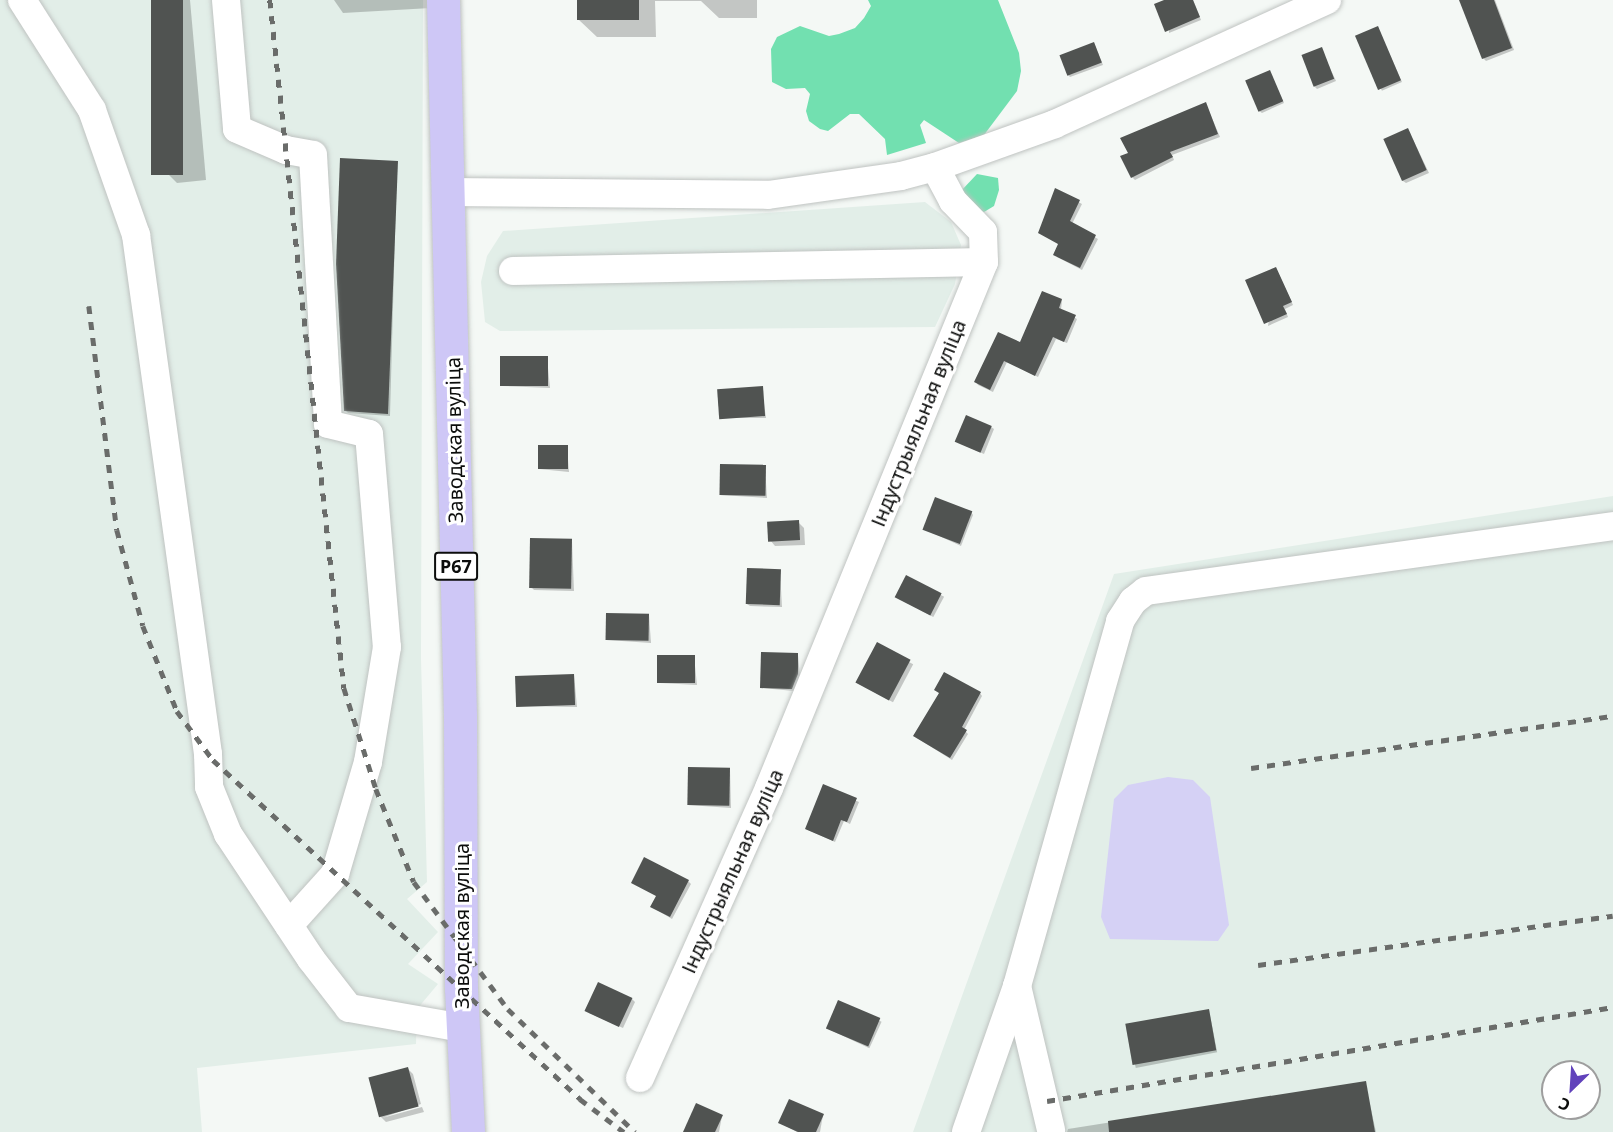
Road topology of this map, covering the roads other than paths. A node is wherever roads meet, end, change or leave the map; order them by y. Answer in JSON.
{"nodes":[{"id":1,"x":22,"y":0,"type":"edge"},
{"id":2,"x":226,"y":0,"type":"edge"},
{"id":3,"x":443,"y":0,"type":"edge"},
{"id":4,"x":1327,"y":0,"type":"edge"},
{"id":5,"x":935,"y":166,"type":"junction"},
{"id":6,"x":448,"y":192,"type":"junction"},
{"id":7,"x":984,"y":262,"type":"junction"},
{"id":8,"x":513,"y":270,"type":"dead end"},
{"id":9,"x":1613,"y":526,"type":"edge"},
{"id":10,"x":289,"y":925,"type":"junction"},
{"id":11,"x":1017,"y":986,"type":"junction"},
{"id":12,"x":462,"y":1028,"type":"junction"},
{"id":13,"x":640,"y":1078,"type":"dead end"},
{"id":14,"x":1051,"y":1130,"type":"dead end"},
{"id":15,"x":468,"y":1132,"type":"edge"},
{"id":16,"x":966,"y":1132,"type":"edge"}],
"edges":[{"from":1,"to":10,"type":"street"},
{"from":2,"to":10,"type":"street"},
{"from":3,"to":6,"type":"main road","name":"Заводская вуліца","number":"Р67"},
{"from":4,"to":5,"type":"street"},
{"from":5,"to":6,"type":"street"},
{"from":5,"to":7,"type":"street","name":"Індустрыяльная вуліца"},
{"from":6,"to":12,"type":"main road","name":"Заводская вуліца","number":"Р67"},
{"from":7,"to":8,"type":"street"},
{"from":7,"to":13,"type":"street","name":"Індустрыяльная вуліца"},
{"from":9,"to":11,"type":"street"},
{"from":10,"to":12,"type":"street"},
{"from":11,"to":14,"type":"street"},
{"from":11,"to":16,"type":"street"},
{"from":12,"to":15,"type":"main road","name":"Заводская вуліца","number":"Р67"}]}
